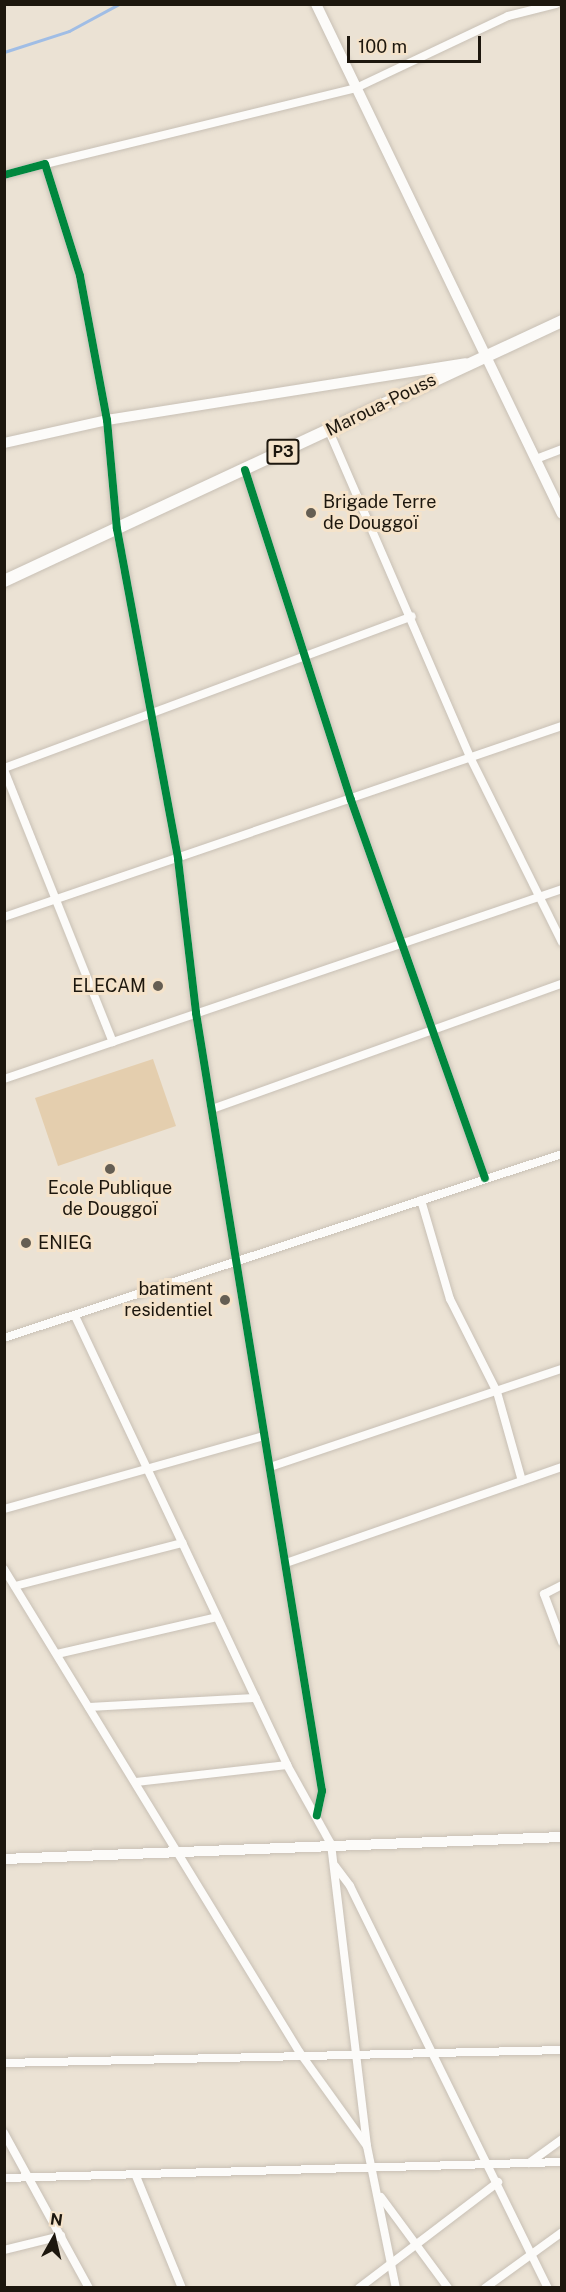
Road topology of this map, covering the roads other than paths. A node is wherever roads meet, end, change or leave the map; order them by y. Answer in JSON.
{"nodes":[{"id":1,"x":316,"y":4,"type":"edge"},
{"id":2,"x":556,"y":4,"type":"edge"},
{"id":3,"x":356,"y":88,"type":"junction"},
{"id":4,"x":45,"y":164,"type":"junction"},
{"id":5,"x":4,"y":175,"type":"edge"},
{"id":6,"x":561,"y":321,"type":"edge"},
{"id":7,"x":485,"y":356,"type":"junction"},
{"id":8,"x":466,"y":363,"type":"junction"},
{"id":9,"x":107,"y":420,"type":"junction"},
{"id":10,"x":329,"y":431,"type":"junction"},
{"id":11,"x":4,"y":444,"type":"edge"},
{"id":12,"x":561,"y":449,"type":"edge"},
{"id":13,"x":536,"y":459,"type":"junction"},
{"id":14,"x":245,"y":470,"type":"junction"},
{"id":15,"x":561,"y":514,"type":"edge"},
{"id":16,"x":117,"y":529,"type":"junction"},
{"id":17,"x":4,"y":582,"type":"edge"},
{"id":18,"x":412,"y":616,"type":"junction"},
{"id":19,"x":304,"y":659,"type":"junction"},
{"id":20,"x":152,"y":713,"type":"junction"},
{"id":21,"x":561,"y":726,"type":"edge"},
{"id":22,"x":471,"y":759,"type":"junction"},
{"id":23,"x":4,"y":769,"type":"edge"},
{"id":24,"x":351,"y":800,"type":"junction"},
{"id":25,"x":178,"y":859,"type":"junction"},
{"id":26,"x":561,"y":889,"type":"edge"},
{"id":27,"x":540,"y":896,"type":"junction"},
{"id":28,"x":58,"y":899,"type":"junction"},
{"id":29,"x":4,"y":917,"type":"edge"},
{"id":30,"x":561,"y":942,"type":"edge"},
{"id":31,"x":403,"y":946,"type":"junction"},
{"id":32,"x":561,"y":984,"type":"edge"},
{"id":33,"x":196,"y":1013,"type":"junction"},
{"id":34,"x":433,"y":1030,"type":"junction"},
{"id":35,"x":113,"y":1042,"type":"junction"},
{"id":36,"x":4,"y":1079,"type":"edge"},
{"id":37,"x":212,"y":1109,"type":"junction"},
{"id":38,"x":561,"y":1154,"type":"edge"},
{"id":39,"x":485,"y":1178,"type":"junction"},
{"id":40,"x":421,"y":1200,"type":"junction"},
{"id":41,"x":237,"y":1262,"type":"junction"},
{"id":42,"x":75,"y":1316,"type":"junction"},
{"id":43,"x":4,"y":1338,"type":"edge"},
{"id":44,"x":561,"y":1369,"type":"edge"},
{"id":45,"x":497,"y":1392,"type":"junction"},
{"id":46,"x":264,"y":1436,"type":"junction"},
{"id":47,"x":150,"y":1467,"type":"junction"},
{"id":48,"x":270,"y":1467,"type":"junction"},
{"id":49,"x":561,"y":1467,"type":"edge"},
{"id":50,"x":522,"y":1481,"type":"junction"},
{"id":51,"x":4,"y":1509,"type":"edge"},
{"id":52,"x":183,"y":1543,"type":"junction"},
{"id":53,"x":286,"y":1563,"type":"junction"},
{"id":54,"x":4,"y":1569,"type":"edge"},
{"id":55,"x":561,"y":1585,"type":"edge"},
{"id":56,"x":15,"y":1586,"type":"junction"},
{"id":57,"x":217,"y":1617,"type":"junction"},
{"id":58,"x":561,"y":1642,"type":"edge"},
{"id":59,"x":57,"y":1654,"type":"junction"},
{"id":60,"x":256,"y":1698,"type":"junction"},
{"id":61,"x":89,"y":1707,"type":"junction"},
{"id":62,"x":287,"y":1765,"type":"junction"},
{"id":63,"x":136,"y":1782,"type":"junction"},
{"id":64,"x":317,"y":1815,"type":"junction"},
{"id":65,"x":561,"y":1837,"type":"edge"},
{"id":66,"x":331,"y":1844,"type":"junction"},
{"id":67,"x":180,"y":1850,"type":"junction"},
{"id":68,"x":4,"y":1858,"type":"edge"},
{"id":69,"x":334,"y":1865,"type":"junction"},
{"id":70,"x":561,"y":2050,"type":"edge"},
{"id":71,"x":434,"y":2051,"type":"junction"},
{"id":72,"x":358,"y":2052,"type":"junction"},
{"id":73,"x":300,"y":2053,"type":"junction"},
{"id":74,"x":4,"y":2063,"type":"edge"},
{"id":75,"x":4,"y":2133,"type":"edge"},
{"id":76,"x":561,"y":2139,"type":"edge"},
{"id":77,"x":367,"y":2146,"type":"junction"},
{"id":78,"x":561,"y":2162,"type":"edge"},
{"id":79,"x":529,"y":2163,"type":"junction"},
{"id":80,"x":489,"y":2165,"type":"junction"},
{"id":81,"x":375,"y":2171,"type":"junction"},
{"id":82,"x":136,"y":2176,"type":"junction"},
{"id":83,"x":4,"y":2178,"type":"edge"},
{"id":84,"x":30,"y":2178,"type":"junction"},
{"id":85,"x":498,"y":2182,"type":"junction"},
{"id":86,"x":379,"y":2195,"type":"junction"},
{"id":87,"x":561,"y":2232,"type":"edge"},
{"id":88,"x":61,"y":2236,"type":"junction"},
{"id":89,"x":417,"y":2244,"type":"junction"},
{"id":90,"x":4,"y":2250,"type":"edge"},
{"id":91,"x":532,"y":2254,"type":"junction"},
{"id":92,"x":392,"y":2263,"type":"junction"},
{"id":93,"x":88,"y":2288,"type":"edge"},
{"id":94,"x":182,"y":2288,"type":"edge"},
{"id":95,"x":359,"y":2288,"type":"edge"},
{"id":96,"x":396,"y":2288,"type":"edge"},
{"id":97,"x":448,"y":2288,"type":"edge"},
{"id":98,"x":485,"y":2288,"type":"edge"},
{"id":99,"x":548,"y":2288,"type":"edge"}],
"edges":[{"from":1,"to":3,"type":"street"},
{"from":2,"to":3,"type":"street"},
{"from":3,"to":4,"type":"street"},
{"from":3,"to":7,"type":"street"},
{"from":4,"to":5,"type":"street"},
{"from":4,"to":9,"type":"street"},
{"from":6,"to":7,"type":"main road","name":"Maroua-Pouss","number":"P3"},
{"from":7,"to":8,"type":"main road","name":"Maroua-Pouss","number":"P3"},
{"from":7,"to":13,"type":"street"},
{"from":8,"to":9,"type":"street"},
{"from":8,"to":10,"type":"main road","name":"Maroua-Pouss","number":"P3"},
{"from":9,"to":11,"type":"street"},
{"from":9,"to":16,"type":"street"},
{"from":10,"to":14,"type":"main road","name":"Maroua-Pouss","number":"P3"},
{"from":10,"to":18,"type":"street"},
{"from":12,"to":13,"type":"street"},
{"from":13,"to":15,"type":"street"},
{"from":14,"to":16,"type":"main road","name":"Maroua-Pouss","number":"P3"},
{"from":14,"to":19,"type":"street"},
{"from":16,"to":17,"type":"main road","name":"Maroua-Pouss","number":"P3"},
{"from":16,"to":20,"type":"street"},
{"from":18,"to":19,"type":"street"},
{"from":18,"to":22,"type":"street"},
{"from":19,"to":20,"type":"street"},
{"from":19,"to":24,"type":"street"},
{"from":20,"to":23,"type":"street"},
{"from":20,"to":25,"type":"street"},
{"from":21,"to":22,"type":"street"},
{"from":22,"to":24,"type":"street"},
{"from":22,"to":27,"type":"street"},
{"from":23,"to":28,"type":"street"},
{"from":24,"to":25,"type":"street"},
{"from":24,"to":31,"type":"street"},
{"from":25,"to":28,"type":"street"},
{"from":25,"to":33,"type":"street"},
{"from":26,"to":27,"type":"street"},
{"from":27,"to":30,"type":"street"},
{"from":27,"to":31,"type":"street"},
{"from":28,"to":29,"type":"street"},
{"from":28,"to":35,"type":"street"},
{"from":31,"to":33,"type":"street"},
{"from":31,"to":34,"type":"street"},
{"from":32,"to":34,"type":"street"},
{"from":33,"to":35,"type":"street"},
{"from":33,"to":37,"type":"street"},
{"from":34,"to":37,"type":"street"},
{"from":34,"to":39,"type":"street"},
{"from":35,"to":36,"type":"street"},
{"from":37,"to":41,"type":"street"},
{"from":38,"to":39,"type":"street"},
{"from":39,"to":40,"type":"street"},
{"from":40,"to":41,"type":"street"},
{"from":40,"to":45,"type":"street"},
{"from":41,"to":42,"type":"street"},
{"from":41,"to":46,"type":"street"},
{"from":42,"to":43,"type":"street"},
{"from":42,"to":47,"type":"street"},
{"from":44,"to":45,"type":"street"},
{"from":45,"to":48,"type":"street"},
{"from":45,"to":50,"type":"street"},
{"from":46,"to":47,"type":"street"},
{"from":46,"to":48,"type":"street"},
{"from":47,"to":51,"type":"street"},
{"from":47,"to":52,"type":"street"},
{"from":48,"to":53,"type":"street"},
{"from":49,"to":50,"type":"street"},
{"from":50,"to":53,"type":"street"},
{"from":52,"to":56,"type":"street"},
{"from":52,"to":57,"type":"street"},
{"from":53,"to":64,"type":"street"},
{"from":54,"to":56,"type":"street"},
{"from":55,"to":58,"type":"street"},
{"from":56,"to":59,"type":"street"},
{"from":57,"to":59,"type":"street"},
{"from":57,"to":60,"type":"street"},
{"from":59,"to":61,"type":"street"},
{"from":60,"to":61,"type":"street"},
{"from":60,"to":62,"type":"street"},
{"from":61,"to":63,"type":"street"},
{"from":62,"to":63,"type":"street"},
{"from":62,"to":64,"type":"street"},
{"from":63,"to":67,"type":"street"},
{"from":64,"to":66,"type":"street"},
{"from":65,"to":66,"type":"street"},
{"from":66,"to":67,"type":"street"},
{"from":66,"to":69,"type":"street"},
{"from":67,"to":68,"type":"street"},
{"from":67,"to":73,"type":"street"},
{"from":69,"to":71,"type":"street"},
{"from":69,"to":72,"type":"street"},
{"from":70,"to":71,"type":"street"},
{"from":71,"to":72,"type":"street"},
{"from":71,"to":80,"type":"street"},
{"from":72,"to":73,"type":"street"},
{"from":72,"to":77,"type":"street"},
{"from":73,"to":74,"type":"street"},
{"from":73,"to":77,"type":"street"},
{"from":75,"to":84,"type":"street"},
{"from":76,"to":79,"type":"street"},
{"from":77,"to":81,"type":"street"},
{"from":78,"to":79,"type":"street"},
{"from":79,"to":80,"type":"street"},
{"from":80,"to":81,"type":"street"},
{"from":80,"to":85,"type":"street"},
{"from":81,"to":82,"type":"street"},
{"from":81,"to":86,"type":"street"},
{"from":82,"to":84,"type":"street"},
{"from":82,"to":94,"type":"street"},
{"from":83,"to":84,"type":"street"},
{"from":84,"to":88,"type":"street"},
{"from":85,"to":89,"type":"street"},
{"from":85,"to":91,"type":"street"},
{"from":86,"to":89,"type":"street"},
{"from":86,"to":92,"type":"street"},
{"from":87,"to":91,"type":"street"},
{"from":88,"to":90,"type":"street"},
{"from":88,"to":93,"type":"street"},
{"from":89,"to":92,"type":"street"},
{"from":89,"to":97,"type":"street"},
{"from":91,"to":98,"type":"street"},
{"from":91,"to":99,"type":"street"},
{"from":92,"to":95,"type":"street"},
{"from":92,"to":96,"type":"street"}]}
